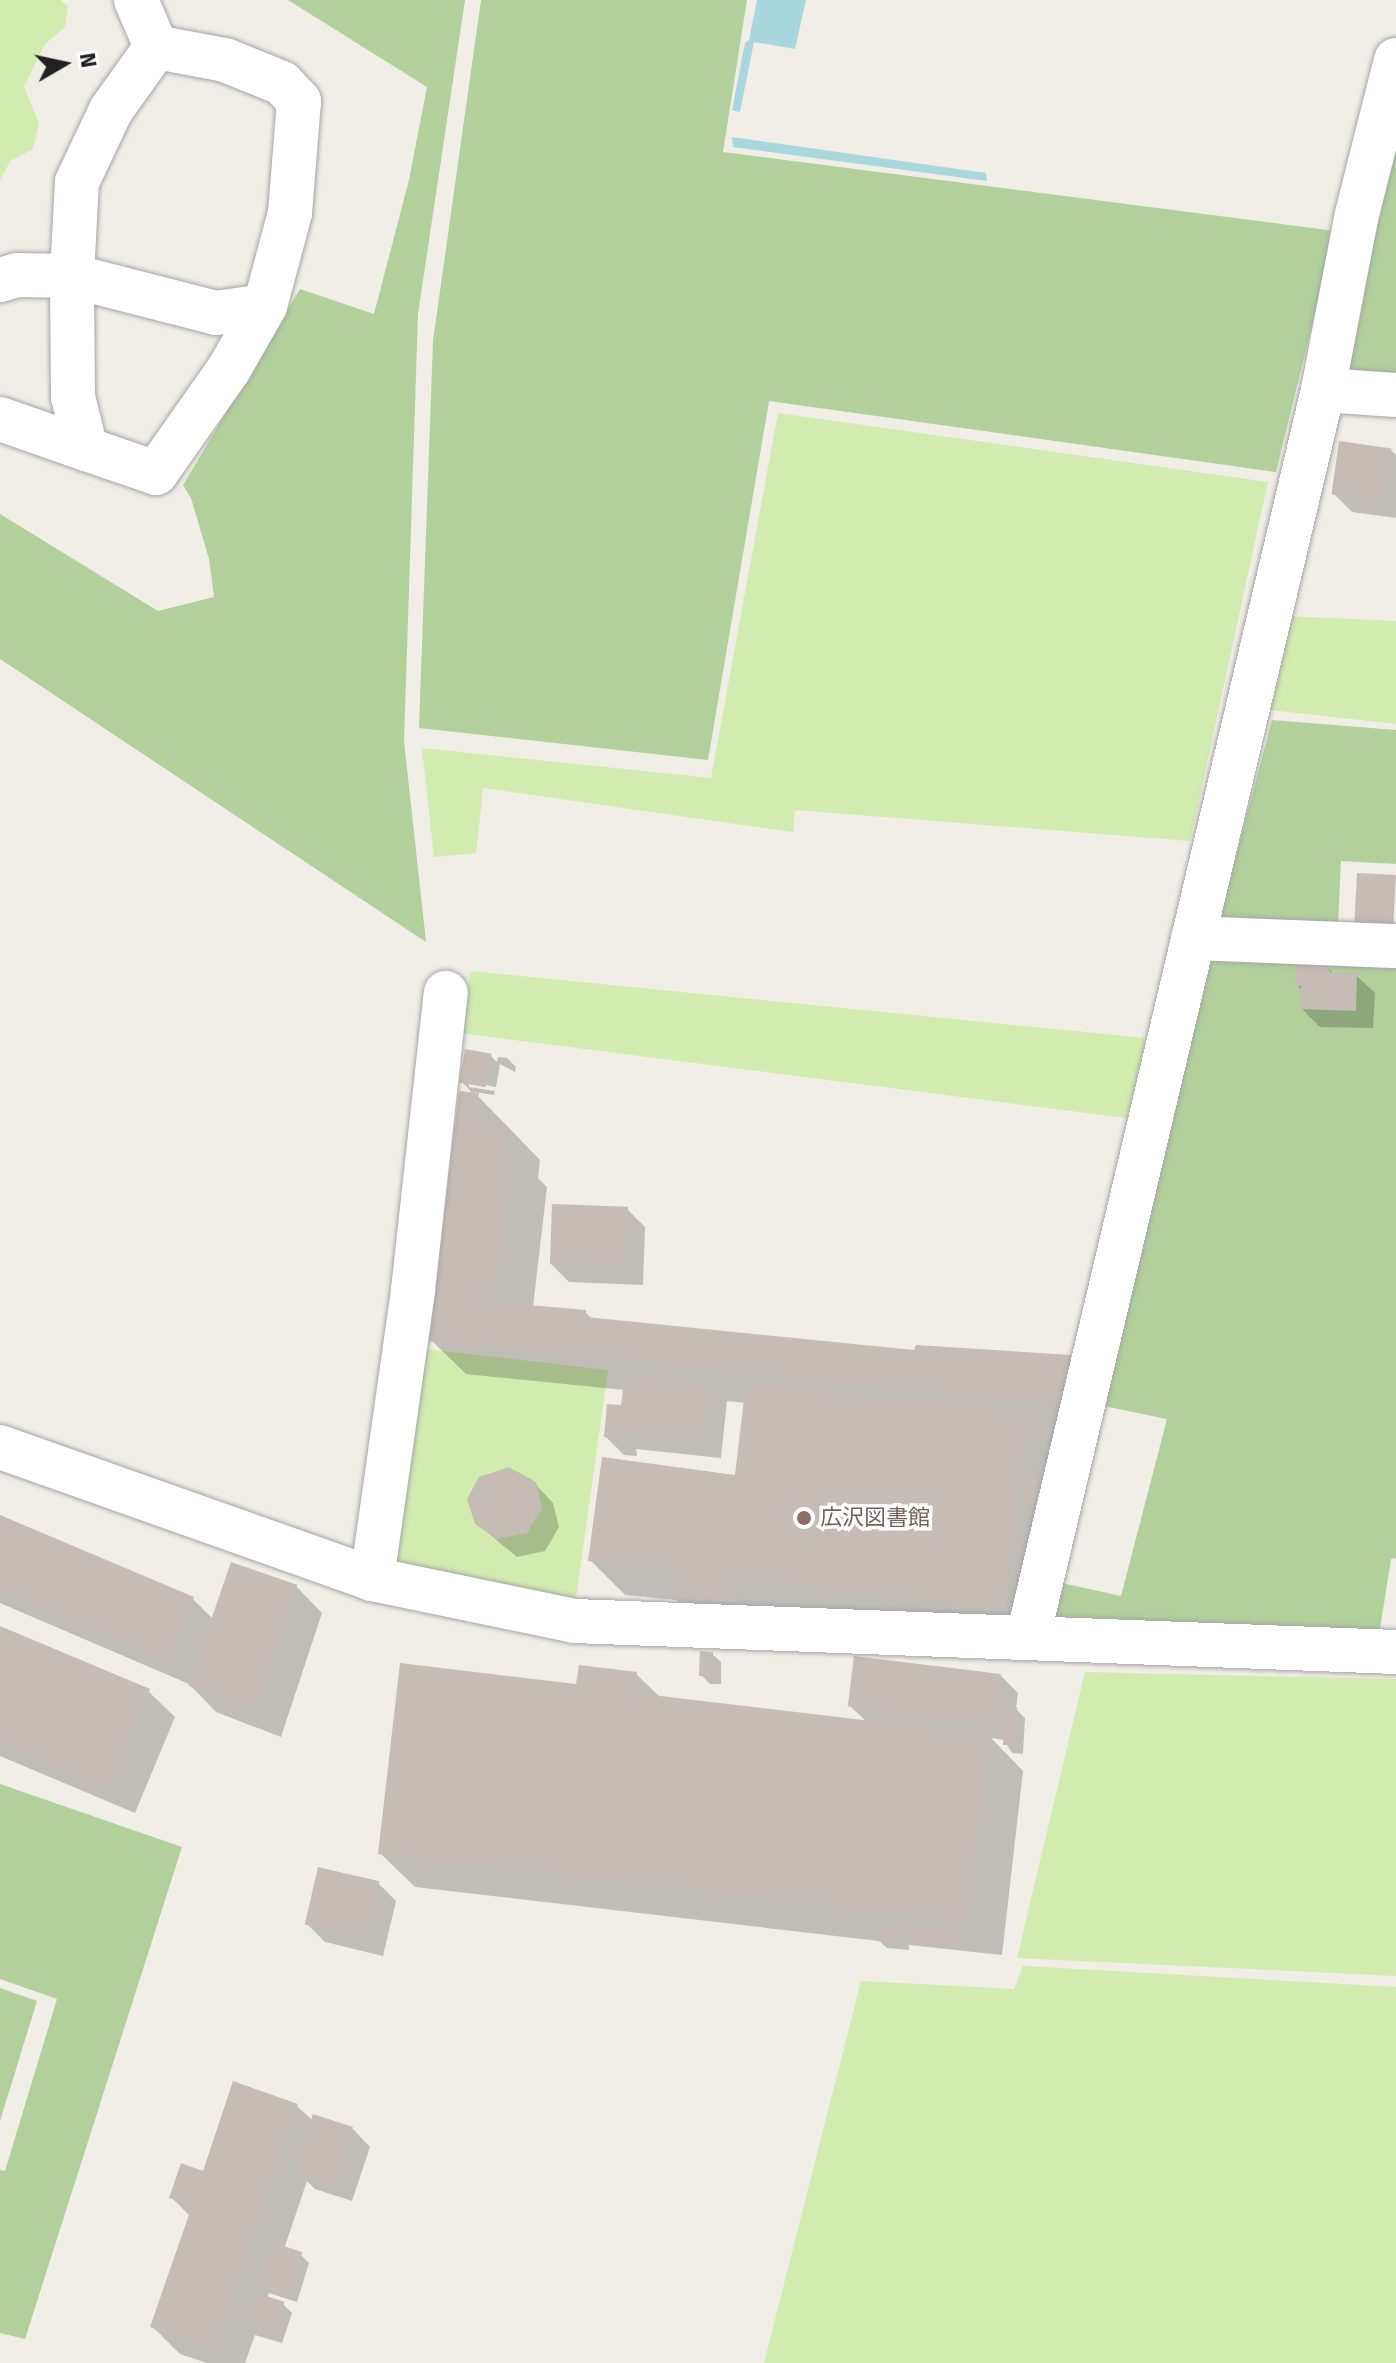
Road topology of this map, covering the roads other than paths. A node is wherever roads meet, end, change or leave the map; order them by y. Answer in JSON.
{"nodes":[{"id":1,"x":136,"y":0,"type":"edge"},
{"id":2,"x":156,"y":47,"type":"junction"},
{"id":3,"x":1396,"y":60,"type":"edge"},
{"id":4,"x":72,"y":276,"type":"junction"},
{"id":5,"x":0,"y":280,"type":"edge"},
{"id":6,"x":265,"y":306,"type":"junction"},
{"id":7,"x":1323,"y":390,"type":"junction"},
{"id":8,"x":1396,"y":395,"type":"edge"},
{"id":9,"x":0,"y":419,"type":"edge"},
{"id":10,"x":86,"y":449,"type":"junction"},
{"id":11,"x":1193,"y":938,"type":"junction"},
{"id":12,"x":1396,"y":946,"type":"edge"},
{"id":13,"x":446,"y":993,"type":"dead end"},
{"id":14,"x":0,"y":1447,"type":"edge"},
{"id":15,"x":372,"y":1579,"type":"junction"},
{"id":16,"x":1028,"y":1637,"type":"junction"},
{"id":17,"x":1396,"y":1652,"type":"edge"}],
"edges":[{"from":1,"to":2,"type":"street"},
{"from":2,"to":4,"type":"street"},
{"from":2,"to":6,"type":"street"},
{"from":3,"to":7,"type":"street"},
{"from":4,"to":5,"type":"street"},
{"from":4,"to":6,"type":"street"},
{"from":4,"to":10,"type":"street"},
{"from":6,"to":10,"type":"street"},
{"from":7,"to":8,"type":"street"},
{"from":7,"to":11,"type":"street"},
{"from":9,"to":10,"type":"street"},
{"from":11,"to":12,"type":"street"},
{"from":11,"to":16,"type":"street"},
{"from":13,"to":15,"type":"street"},
{"from":14,"to":15,"type":"street"},
{"from":15,"to":16,"type":"street"},
{"from":16,"to":17,"type":"street"}]}
